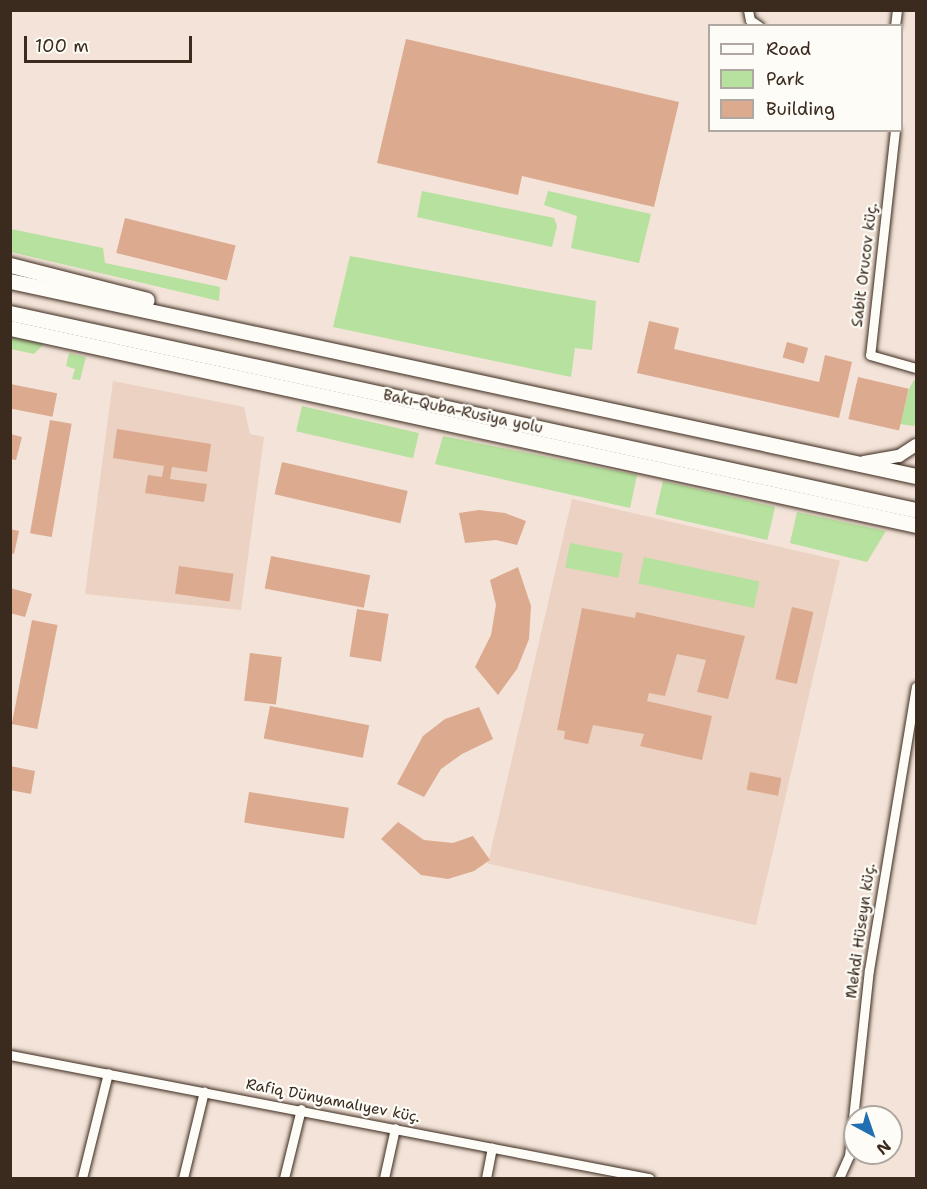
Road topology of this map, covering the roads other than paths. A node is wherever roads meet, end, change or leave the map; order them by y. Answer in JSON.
{"nodes":[{"id":1,"x":748,"y":10,"type":"edge"},
{"id":2,"x":756,"y":24,"type":"edge"},
{"id":3,"x":895,"y":132,"type":"edge"},
{"id":4,"x":10,"y":265,"type":"edge"},
{"id":5,"x":10,"y":281,"type":"edge"},
{"id":6,"x":10,"y":313,"type":"edge"},
{"id":7,"x":215,"y":323,"type":"junction"},
{"id":8,"x":10,"y":328,"type":"edge"},
{"id":9,"x":916,"y":368,"type":"edge"},
{"id":10,"x":916,"y":445,"type":"edge"},
{"id":11,"x":858,"y":463,"type":"junction"},
{"id":12,"x":916,"y":476,"type":"edge"},
{"id":13,"x":916,"y":510,"type":"edge"},
{"id":14,"x":916,"y":525,"type":"edge"},
{"id":15,"x":916,"y":687,"type":"edge"},
{"id":16,"x":10,"y":1055,"type":"edge"},
{"id":17,"x":108,"y":1073,"type":"junction"},
{"id":18,"x":204,"y":1091,"type":"junction"},
{"id":19,"x":300,"y":1109,"type":"junction"},
{"id":20,"x":395,"y":1128,"type":"junction"},
{"id":21,"x":492,"y":1148,"type":"junction"},
{"id":22,"x":591,"y":1168,"type":"junction"},
{"id":23,"x":82,"y":1179,"type":"edge"},
{"id":24,"x":183,"y":1179,"type":"edge"},
{"id":25,"x":284,"y":1179,"type":"edge"},
{"id":26,"x":384,"y":1179,"type":"edge"},
{"id":27,"x":486,"y":1179,"type":"edge"},
{"id":28,"x":589,"y":1179,"type":"edge"},
{"id":29,"x":650,"y":1179,"type":"edge"},
{"id":30,"x":839,"y":1179,"type":"edge"}],
"edges":[{"from":1,"to":2,"type":"street"},
{"from":3,"to":9,"type":"street","name":"Sabit Orucov küç."},
{"from":4,"to":7,"type":"highway"},
{"from":5,"to":7,"type":"highway"},
{"from":6,"to":13,"type":"highway","name":"Bakı-Quba-Rusiya yolu"},
{"from":7,"to":11,"type":"highway"},
{"from":8,"to":14,"type":"highway"},
{"from":10,"to":11,"type":"street"},
{"from":11,"to":12,"type":"highway"},
{"from":15,"to":30,"type":"street","name":"Mehdi Hüseyn küç."},
{"from":16,"to":17,"type":"street","name":"Rafiq Dünyamalıyev küç."},
{"from":17,"to":18,"type":"street","name":"Rafiq Dünyamalıyev küç."},
{"from":17,"to":23,"type":"street"},
{"from":18,"to":19,"type":"street","name":"Rafiq Dünyamalıyev küç."},
{"from":18,"to":24,"type":"street"},
{"from":19,"to":20,"type":"street","name":"Rafiq Dünyamalıyev küç."},
{"from":19,"to":25,"type":"street"},
{"from":20,"to":21,"type":"street","name":"Rafiq Dünyamalıyev küç."},
{"from":20,"to":26,"type":"street"},
{"from":21,"to":22,"type":"street","name":"Rafiq Dünyamalıyev küç."},
{"from":21,"to":27,"type":"street"},
{"from":22,"to":28,"type":"street"},
{"from":22,"to":29,"type":"street","name":"Rafiq Dünyamalıyev küç."}]}
